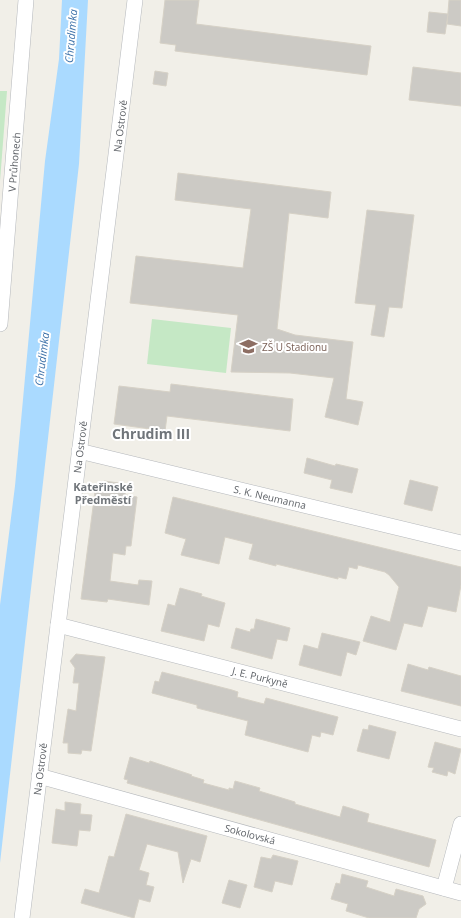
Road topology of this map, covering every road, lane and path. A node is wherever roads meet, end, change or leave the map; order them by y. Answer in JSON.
{"nodes":[{"id":1,"x":26,"y":0,"type":"edge"},
{"id":2,"x":135,"y":0,"type":"edge"},
{"id":3,"x":0,"y":324,"type":"edge"},
{"id":4,"x":80,"y":451,"type":"junction"},
{"id":5,"x":461,"y":543,"type":"edge"},
{"id":6,"x":58,"y":625,"type":"junction"},
{"id":7,"x":461,"y":729,"type":"edge"},
{"id":8,"x":39,"y":776,"type":"junction"},
{"id":9,"x":461,"y":824,"type":"edge"},
{"id":10,"x":444,"y":888,"type":"junction"},
{"id":11,"x":461,"y":893,"type":"edge"},
{"id":12,"x":22,"y":918,"type":"edge"}],
"edges":[{"from":1,"to":3,"type":"street","name":"V Průhonech"},
{"from":2,"to":4,"type":"street","name":"Na Ostrově"},
{"from":4,"to":5,"type":"street","name":"S. K. Neumanna"},
{"from":4,"to":6,"type":"street","name":"Na Ostrově"},
{"from":6,"to":7,"type":"street","name":"J. E. Purkyně"},
{"from":6,"to":8,"type":"street","name":"Na Ostrově"},
{"from":8,"to":10,"type":"street","name":"Sokolovská"},
{"from":8,"to":12,"type":"street","name":"Na Ostrově"},
{"from":9,"to":10,"type":"street"},
{"from":10,"to":11,"type":"street","name":"Sokolovská"}]}
